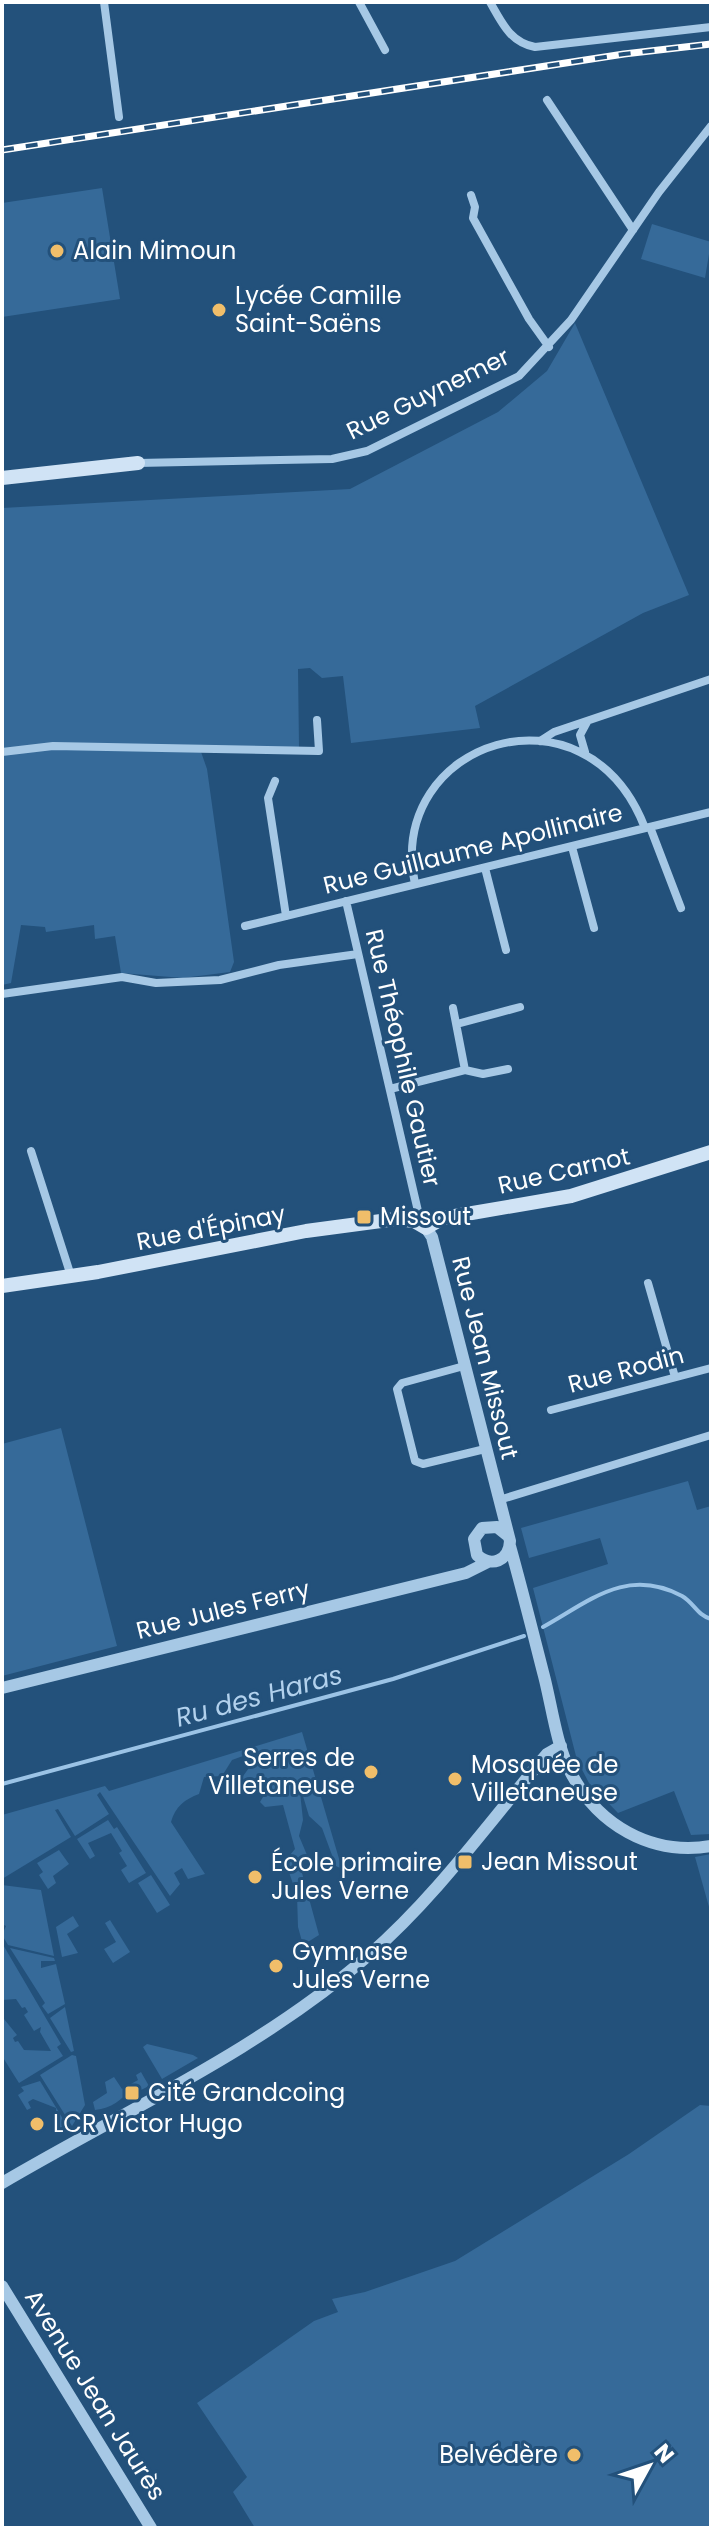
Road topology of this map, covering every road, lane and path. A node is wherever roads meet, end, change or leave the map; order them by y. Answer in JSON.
{"nodes":[{"id":1,"x":104,"y":2,"type":"edge"},
{"id":2,"x":359,"y":2,"type":"edge"},
{"id":3,"x":490,"y":2,"type":"edge"},
{"id":4,"x":711,"y":27,"type":"edge"},
{"id":5,"x":385,"y":50,"type":"dead end"},
{"id":6,"x":547,"y":100,"type":"dead end"},
{"id":7,"x":119,"y":117,"type":"dead end"},
{"id":8,"x":711,"y":126,"type":"edge"},
{"id":9,"x":471,"y":195,"type":"dead end"},
{"id":10,"x":633,"y":230,"type":"junction"},
{"id":11,"x":549,"y":347,"type":"junction"},
{"id":12,"x":138,"y":463,"type":"joint"},
{"id":13,"x":2,"y":478,"type":"edge"},
{"id":14,"x":711,"y":679,"type":"edge"},
{"id":15,"x":317,"y":720,"type":"dead end"},
{"id":16,"x":587,"y":721,"type":"junction"},
{"id":17,"x":540,"y":741,"type":"junction"},
{"id":18,"x":2,"y":752,"type":"edge"},
{"id":19,"x":585,"y":752,"type":"junction"},
{"id":20,"x":275,"y":781,"type":"dead end"},
{"id":21,"x":711,"y":812,"type":"edge"},
{"id":22,"x":647,"y":828,"type":"junction"},
{"id":23,"x":572,"y":847,"type":"junction"},
{"id":24,"x":485,"y":868,"type":"junction"},
{"id":25,"x":415,"y":884,"type":"junction"},
{"id":26,"x":346,"y":901,"type":"junction"},
{"id":27,"x":681,"y":908,"type":"dead end"},
{"id":28,"x":286,"y":916,"type":"junction"},
{"id":29,"x":245,"y":926,"type":"dead end"},
{"id":30,"x":594,"y":928,"type":"dead end"},
{"id":31,"x":506,"y":950,"type":"dead end"},
{"id":32,"x":358,"y":954,"type":"junction"},
{"id":33,"x":2,"y":994,"type":"edge"},
{"id":34,"x":520,"y":1007,"type":"dead end"},
{"id":35,"x":453,"y":1008,"type":"dead end"},
{"id":36,"x":457,"y":1024,"type":"junction"},
{"id":37,"x":508,"y":1069,"type":"dead end"},
{"id":38,"x":465,"y":1070,"type":"junction"},
{"id":39,"x":390,"y":1089,"type":"junction"},
{"id":40,"x":31,"y":1151,"type":"dead end"},
{"id":41,"x":711,"y":1152,"type":"edge"},
{"id":42,"x":424,"y":1226,"type":"junction"},
{"id":43,"x":72,"y":1277,"type":"junction"},
{"id":44,"x":648,"y":1283,"type":"dead end"},
{"id":45,"x":2,"y":1286,"type":"edge"},
{"id":46,"x":464,"y":1366,"type":"junction"},
{"id":47,"x":711,"y":1368,"type":"edge"},
{"id":48,"x":675,"y":1377,"type":"junction"},
{"id":49,"x":551,"y":1410,"type":"dead end"},
{"id":50,"x":711,"y":1435,"type":"edge"},
{"id":51,"x":485,"y":1449,"type":"junction"},
{"id":52,"x":499,"y":1500,"type":"junction"},
{"id":53,"x":485,"y":1527,"type":"junction"},
{"id":54,"x":509,"y":1540,"type":"junction"},
{"id":55,"x":474,"y":1548,"type":"junction"},
{"id":56,"x":502,"y":1559,"type":"junction"},
{"id":57,"x":488,"y":1562,"type":"junction"},
{"id":58,"x":455,"y":1575,"type":"junction"},
{"id":59,"x":519,"y":1580,"type":"junction"},
{"id":60,"x":2,"y":1688,"type":"edge"},
{"id":61,"x":561,"y":1746,"type":"junction"},
{"id":62,"x":711,"y":1846,"type":"edge"},
{"id":63,"x":2,"y":2183,"type":"edge"},
{"id":64,"x":2,"y":2286,"type":"edge"},
{"id":65,"x":151,"y":2528,"type":"edge"}],
"edges":[{"from":1,"to":7,"type":"street"},
{"from":2,"to":5,"type":"street"},
{"from":3,"to":4,"type":"street"},
{"from":6,"to":10,"type":"street"},
{"from":8,"to":10,"type":"street","name":"Rue Guynemer"},
{"from":9,"to":11,"type":"street"},
{"from":10,"to":11,"type":"street","name":"Rue Guynemer"},
{"from":11,"to":12,"type":"street","name":"Rue Guynemer"},
{"from":12,"to":13,"type":"main road"},
{"from":14,"to":16,"type":"street"},
{"from":15,"to":18,"type":"street"},
{"from":16,"to":17,"type":"street"},
{"from":16,"to":19,"type":"street"},
{"from":17,"to":19,"type":"street"},
{"from":17,"to":25,"type":"street"},
{"from":19,"to":22,"type":"street"},
{"from":20,"to":28,"type":"street"},
{"from":21,"to":22,"type":"street","name":"Rue Guillaume Apollinaire"},
{"from":22,"to":23,"type":"street","name":"Rue Guillaume Apollinaire"},
{"from":22,"to":27,"type":"street"},
{"from":23,"to":24,"type":"street","name":"Rue Guillaume Apollinaire"},
{"from":23,"to":30,"type":"street"},
{"from":24,"to":25,"type":"street","name":"Rue Guillaume Apollinaire"},
{"from":24,"to":31,"type":"street"},
{"from":25,"to":26,"type":"street","name":"Rue Guillaume Apollinaire"},
{"from":26,"to":28,"type":"street","name":"Rue Guillaume Apollinaire"},
{"from":26,"to":32,"type":"street","name":"Rue Théophile Gautier"},
{"from":28,"to":29,"type":"street","name":"Rue Guillaume Apollinaire"},
{"from":32,"to":33,"type":"street"},
{"from":32,"to":39,"type":"street","name":"Rue Théophile Gautier"},
{"from":34,"to":36,"type":"street"},
{"from":35,"to":36,"type":"street"},
{"from":36,"to":38,"type":"street"},
{"from":37,"to":38,"type":"street"},
{"from":38,"to":39,"type":"street"},
{"from":39,"to":42,"type":"street","name":"Rue Théophile Gautier"},
{"from":40,"to":43,"type":"street"},
{"from":41,"to":42,"type":"main road","name":"Rue Carnot"},
{"from":42,"to":43,"type":"main road","name":"Rue d'Épinay"},
{"from":42,"to":46,"type":"street","name":"Rue Jean Missout"},
{"from":43,"to":45,"type":"main road","name":"Rue d'Épinay"},
{"from":44,"to":48,"type":"street"},
{"from":46,"to":51,"type":"street","name":"Rue Jean Missout"},
{"from":46,"to":51,"type":"street"},
{"from":47,"to":48,"type":"street","name":"Rue Rodin"},
{"from":48,"to":49,"type":"street","name":"Rue Rodin"},
{"from":50,"to":52,"type":"street"},
{"from":51,"to":52,"type":"street","name":"Rue Jean Missout"},
{"from":52,"to":53,"type":"street"},
{"from":52,"to":54,"type":"street","name":"Rue Jean Missout"},
{"from":53,"to":54,"type":"street"},
{"from":53,"to":55,"type":"street"},
{"from":54,"to":56,"type":"street"},
{"from":54,"to":59,"type":"street","name":"Rue Jean Missout"},
{"from":55,"to":57,"type":"street"},
{"from":55,"to":58,"type":"street"},
{"from":56,"to":57,"type":"street"},
{"from":56,"to":59,"type":"street","name":"Rue Jean Missout"},
{"from":57,"to":58,"type":"street","name":"Rue Jules Ferry"},
{"from":58,"to":60,"type":"street","name":"Rue Jules Ferry"},
{"from":59,"to":61,"type":"street","name":"Rue Jean Missout"},
{"from":61,"to":62,"type":"street","name":"Rue Jean Missout"},
{"from":61,"to":63,"type":"street"},
{"from":64,"to":65,"type":"street","name":"Avenue Jean Jaurès"}]}
